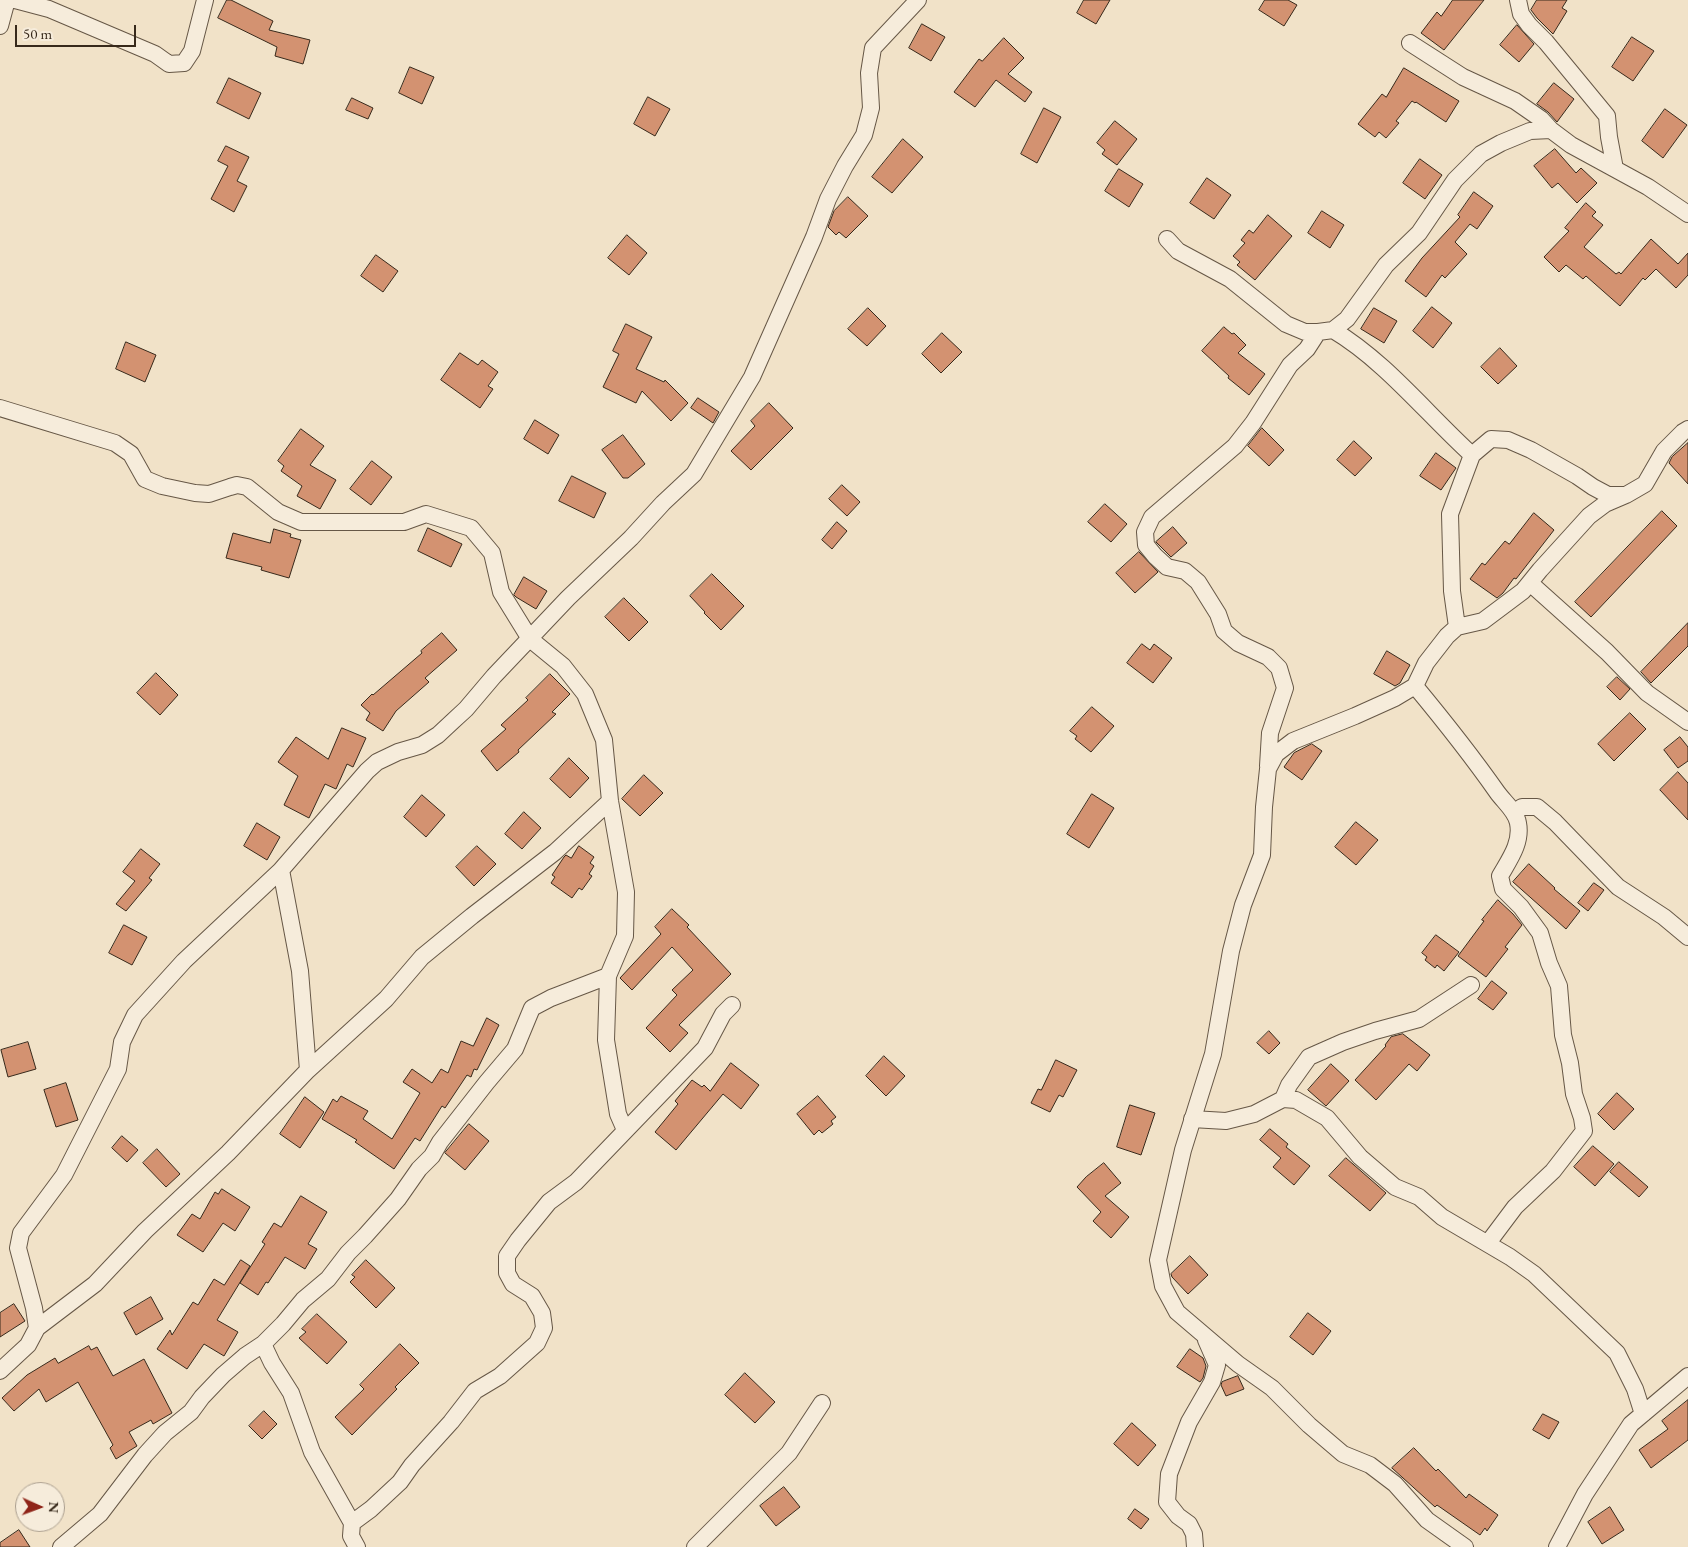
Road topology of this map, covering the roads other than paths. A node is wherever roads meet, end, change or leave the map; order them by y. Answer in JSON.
{"nodes":[{"id":1,"x":7,"y":0,"type":"edge"},
{"id":2,"x":15,"y":0,"type":"edge"},
{"id":3,"x":205,"y":0,"type":"edge"},
{"id":4,"x":1518,"y":0,"type":"edge"},
{"id":5,"x":912,"y":3,"type":"edge"},
{"id":6,"x":0,"y":26,"type":"edge"},
{"id":7,"x":1410,"y":43,"type":"dead end"},
{"id":8,"x":1551,"y":130,"type":"junction"},
{"id":9,"x":1615,"y":169,"type":"junction"},
{"id":10,"x":1688,"y":214,"type":"edge"},
{"id":11,"x":1168,"y":239,"type":"dead end"},
{"id":12,"x":1325,"y":331,"type":"junction"},
{"id":13,"x":0,"y":408,"type":"edge"},
{"id":14,"x":1688,"y":429,"type":"edge"},
{"id":15,"x":1472,"y":455,"type":"junction"},
{"id":16,"x":1626,"y":495,"type":"junction"},
{"id":17,"x":1530,"y":583,"type":"junction"},
{"id":18,"x":1457,"y":627,"type":"junction"},
{"id":19,"x":530,"y":639,"type":"junction"},
{"id":20,"x":1415,"y":686,"type":"junction"},
{"id":21,"x":1688,"y":722,"type":"edge"},
{"id":22,"x":1268,"y":769,"type":"junction"},
{"id":23,"x":610,"y":801,"type":"junction"},
{"id":24,"x":1514,"y":813,"type":"junction"},
{"id":25,"x":281,"y":870,"type":"junction"},
{"id":26,"x":1688,"y":937,"type":"edge"},
{"id":27,"x":608,"y":976,"type":"junction"},
{"id":28,"x":1471,"y":985,"type":"dead end"},
{"id":29,"x":732,"y":1006,"type":"dead end"},
{"id":30,"x":308,"y":1070,"type":"junction"},
{"id":31,"x":1283,"y":1099,"type":"junction"},
{"id":32,"x":1192,"y":1119,"type":"junction"},
{"id":33,"x":625,"y":1130,"type":"junction"},
{"id":34,"x":1488,"y":1244,"type":"junction"},
{"id":35,"x":37,"y":1328,"type":"junction"},
{"id":36,"x":1204,"y":1336,"type":"junction"},
{"id":37,"x":263,"y":1344,"type":"junction"},
{"id":38,"x":0,"y":1371,"type":"edge"},
{"id":39,"x":1688,"y":1376,"type":"edge"},
{"id":40,"x":822,"y":1402,"type":"dead end"},
{"id":41,"x":1643,"y":1414,"type":"junction"},
{"id":42,"x":352,"y":1523,"type":"junction"},
{"id":43,"x":61,"y":1547,"type":"edge"},
{"id":44,"x":357,"y":1547,"type":"edge"},
{"id":45,"x":695,"y":1547,"type":"edge"},
{"id":46,"x":1194,"y":1547,"type":"edge"},
{"id":47,"x":1465,"y":1547,"type":"edge"},
{"id":48,"x":1557,"y":1547,"type":"edge"}],
"edges":[{"from":1,"to":6,"type":"street"},
{"from":2,"to":3,"type":"street"},
{"from":4,"to":9,"type":"street"},
{"from":5,"to":19,"type":"street"},
{"from":7,"to":8,"type":"street"},
{"from":8,"to":9,"type":"street"},
{"from":8,"to":12,"type":"street"},
{"from":9,"to":10,"type":"street"},
{"from":11,"to":12,"type":"street"},
{"from":12,"to":15,"type":"street"},
{"from":12,"to":22,"type":"street"},
{"from":13,"to":19,"type":"street"},
{"from":14,"to":16,"type":"street"},
{"from":15,"to":16,"type":"street"},
{"from":15,"to":18,"type":"street"},
{"from":16,"to":17,"type":"street"},
{"from":17,"to":18,"type":"street"},
{"from":17,"to":21,"type":"street"},
{"from":18,"to":20,"type":"street"},
{"from":19,"to":23,"type":"street"},
{"from":19,"to":25,"type":"street"},
{"from":20,"to":22,"type":"street"},
{"from":20,"to":24,"type":"street"},
{"from":22,"to":32,"type":"street"},
{"from":23,"to":27,"type":"street"},
{"from":23,"to":30,"type":"street"},
{"from":24,"to":26,"type":"street"},
{"from":24,"to":34,"type":"street"},
{"from":25,"to":30,"type":"street"},
{"from":25,"to":35,"type":"street"},
{"from":27,"to":33,"type":"street"},
{"from":27,"to":37,"type":"street"},
{"from":28,"to":31,"type":"street"},
{"from":29,"to":33,"type":"street"},
{"from":30,"to":35,"type":"street"},
{"from":31,"to":32,"type":"street"},
{"from":31,"to":34,"type":"street"},
{"from":32,"to":36,"type":"street"},
{"from":33,"to":42,"type":"street"},
{"from":34,"to":41,"type":"street"},
{"from":35,"to":38,"type":"street"},
{"from":36,"to":46,"type":"street"},
{"from":36,"to":47,"type":"street"},
{"from":37,"to":42,"type":"street"},
{"from":37,"to":43,"type":"street"},
{"from":39,"to":41,"type":"street"},
{"from":40,"to":45,"type":"street"},
{"from":41,"to":48,"type":"street"},
{"from":42,"to":44,"type":"street"}]}
